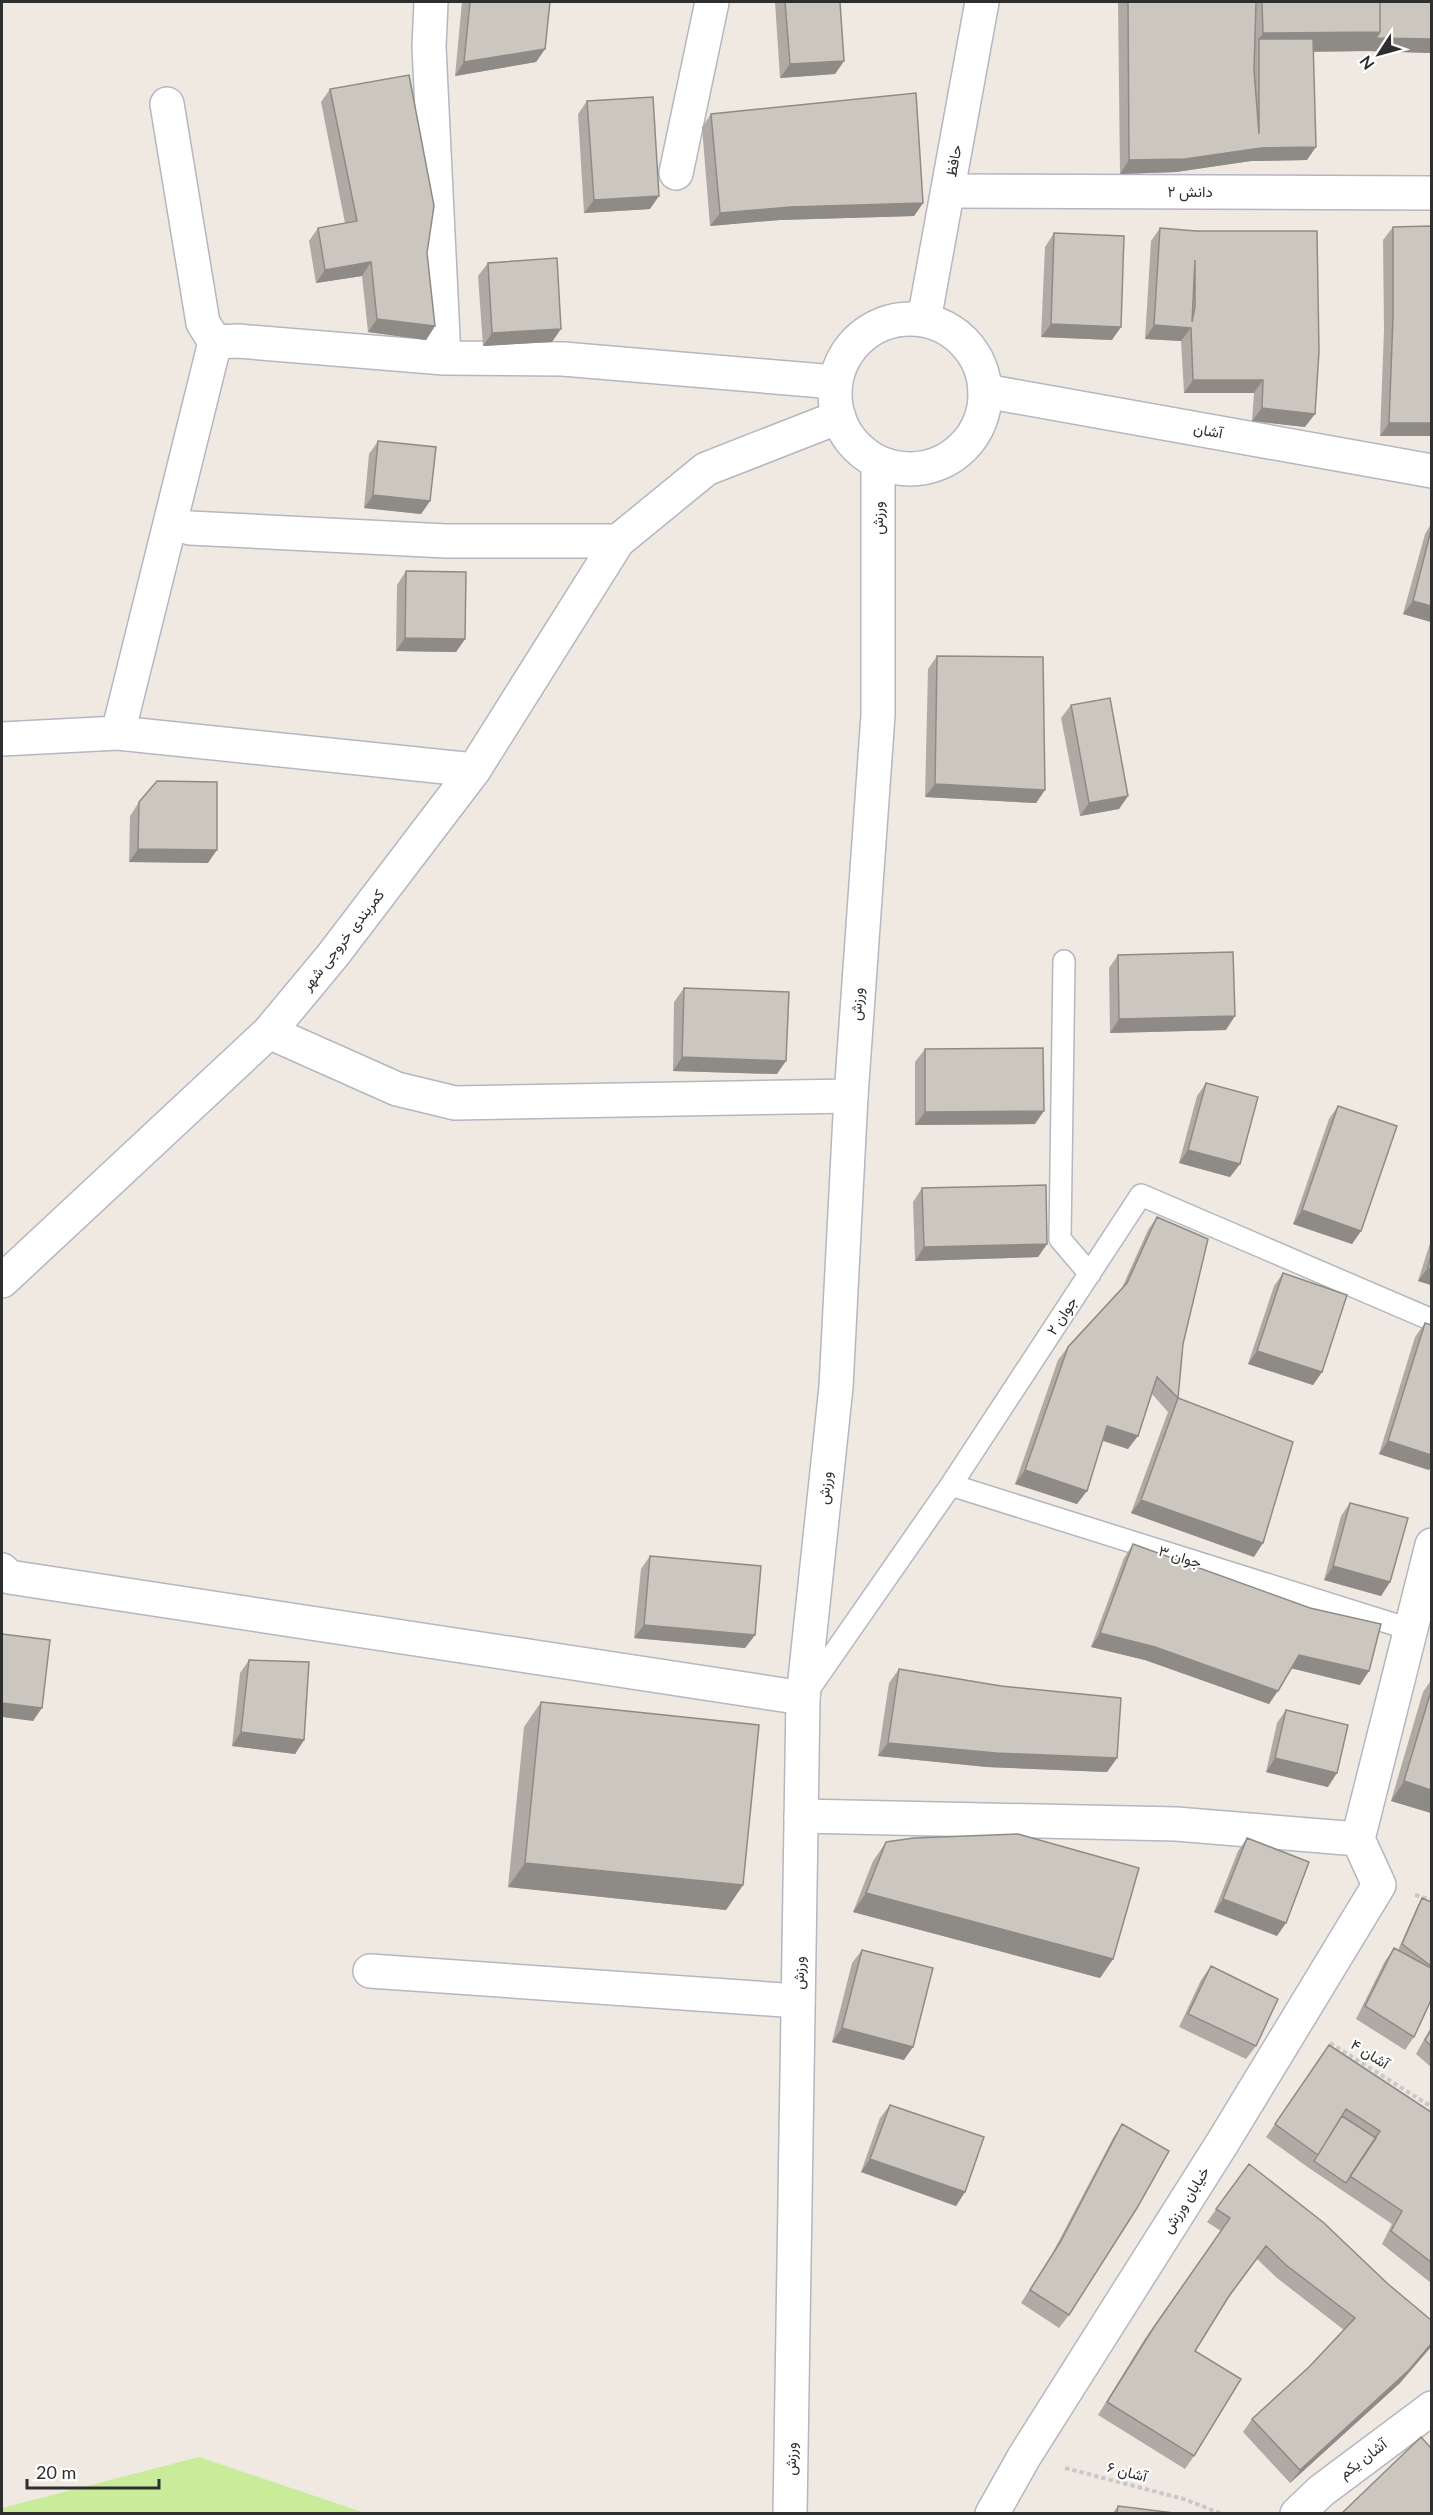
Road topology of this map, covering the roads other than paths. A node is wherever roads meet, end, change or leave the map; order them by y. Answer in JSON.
{"nodes":[{"id":1,"x":431,"y":2,"type":"edge"},
{"id":2,"x":712,"y":2,"type":"edge"},
{"id":3,"x":982,"y":2,"type":"edge"},
{"id":4,"x":167,"y":105,"type":"dead end"},
{"id":5,"x":676,"y":173,"type":"dead end"},
{"id":6,"x":948,"y":191,"type":"junction"},
{"id":7,"x":1431,"y":193,"type":"edge"},
{"id":8,"x":924,"y":320,"type":"junction"},
{"id":9,"x":215,"y":342,"type":"junction"},
{"id":10,"x":444,"y":358,"type":"junction"},
{"id":11,"x":834,"y":382,"type":"junction"},
{"id":12,"x":985,"y":391,"type":"junction"},
{"id":13,"x":839,"y":417,"type":"junction"},
{"id":14,"x":878,"y":464,"type":"junction"},
{"id":15,"x":1431,"y":471,"type":"edge"},
{"id":16,"x":190,"y":528,"type":"dead end"},
{"id":17,"x":618,"y":541,"type":"junction"},
{"id":18,"x":118,"y":733,"type":"junction"},
{"id":19,"x":2,"y":740,"type":"edge"},
{"id":20,"x":474,"y":770,"type":"junction"},
{"id":21,"x":1064,"y":961,"type":"dead end"},
{"id":22,"x":269,"y":1032,"type":"junction"},
{"id":23,"x":851,"y":1096,"type":"junction"},
{"id":24,"x":1090,"y":1274,"type":"junction"},
{"id":25,"x":2,"y":1281,"type":"edge"},
{"id":26,"x":1431,"y":1320,"type":"edge"},
{"id":27,"x":951,"y":1485,"type":"junction"},
{"id":28,"x":1431,"y":1545,"type":"edge"},
{"id":29,"x":2,"y":1570,"type":"edge"},
{"id":30,"x":1409,"y":1629,"type":"junction"},
{"id":31,"x":803,"y":1698,"type":"junction"},
{"id":32,"x":801,"y":1816,"type":"junction"},
{"id":33,"x":1358,"y":1839,"type":"junction"},
{"id":34,"x":370,"y":1971,"type":"dead end"},
{"id":35,"x":798,"y":2001,"type":"junction"},
{"id":36,"x":1431,"y":2408,"type":"edge"},
{"id":37,"x":790,"y":2514,"type":"edge"},
{"id":38,"x":992,"y":2514,"type":"edge"},
{"id":39,"x":1297,"y":2514,"type":"edge"}],
"edges":[{"from":1,"to":10,"type":"street"},
{"from":2,"to":5,"type":"street"},
{"from":3,"to":6,"type":"street","name":"حافظ"},
{"from":4,"to":9,"type":"street"},
{"from":6,"to":7,"type":"street","name":"دانش ۲"},
{"from":6,"to":8,"type":"street","name":"حافظ"},
{"from":8,"to":11,"type":"street"},
{"from":8,"to":12,"type":"street"},
{"from":9,"to":10,"type":"street"},
{"from":9,"to":18,"type":"street"},
{"from":10,"to":11,"type":"street"},
{"from":11,"to":13,"type":"street"},
{"from":12,"to":14,"type":"street"},
{"from":12,"to":15,"type":"street","name":"آشان"},
{"from":13,"to":14,"type":"street"},
{"from":13,"to":17,"type":"street","name":"کمربندی خروجی شهر"},
{"from":14,"to":23,"type":"street","name":"ورزش"},
{"from":16,"to":17,"type":"street"},
{"from":17,"to":20,"type":"street","name":"کمربندی خروجی شهر"},
{"from":18,"to":19,"type":"street"},
{"from":18,"to":20,"type":"street"},
{"from":20,"to":22,"type":"street","name":"کمربندی خروجی شهر"},
{"from":21,"to":24,"type":"lane"},
{"from":22,"to":23,"type":"street"},
{"from":22,"to":25,"type":"street","name":"کمربندی خروجی شهر"},
{"from":23,"to":31,"type":"street","name":"ورزش"},
{"from":24,"to":26,"type":"lane","name":"جوان ۲"},
{"from":24,"to":27,"type":"lane","name":"جوان ۲"},
{"from":27,"to":30,"type":"lane","name":"جوان ۳"},
{"from":27,"to":31,"type":"lane","name":"جوان ۲"},
{"from":28,"to":30,"type":"street"},
{"from":29,"to":31,"type":"street"},
{"from":30,"to":33,"type":"street"},
{"from":31,"to":32,"type":"street","name":"ورزش"},
{"from":32,"to":33,"type":"street"},
{"from":32,"to":35,"type":"street","name":"ورزش"},
{"from":33,"to":38,"type":"street","name":"خیابان ورزش"},
{"from":34,"to":35,"type":"street"},
{"from":35,"to":37,"type":"street","name":"ورزش"},
{"from":36,"to":39,"type":"street","name":"آشان یکم"}]}
